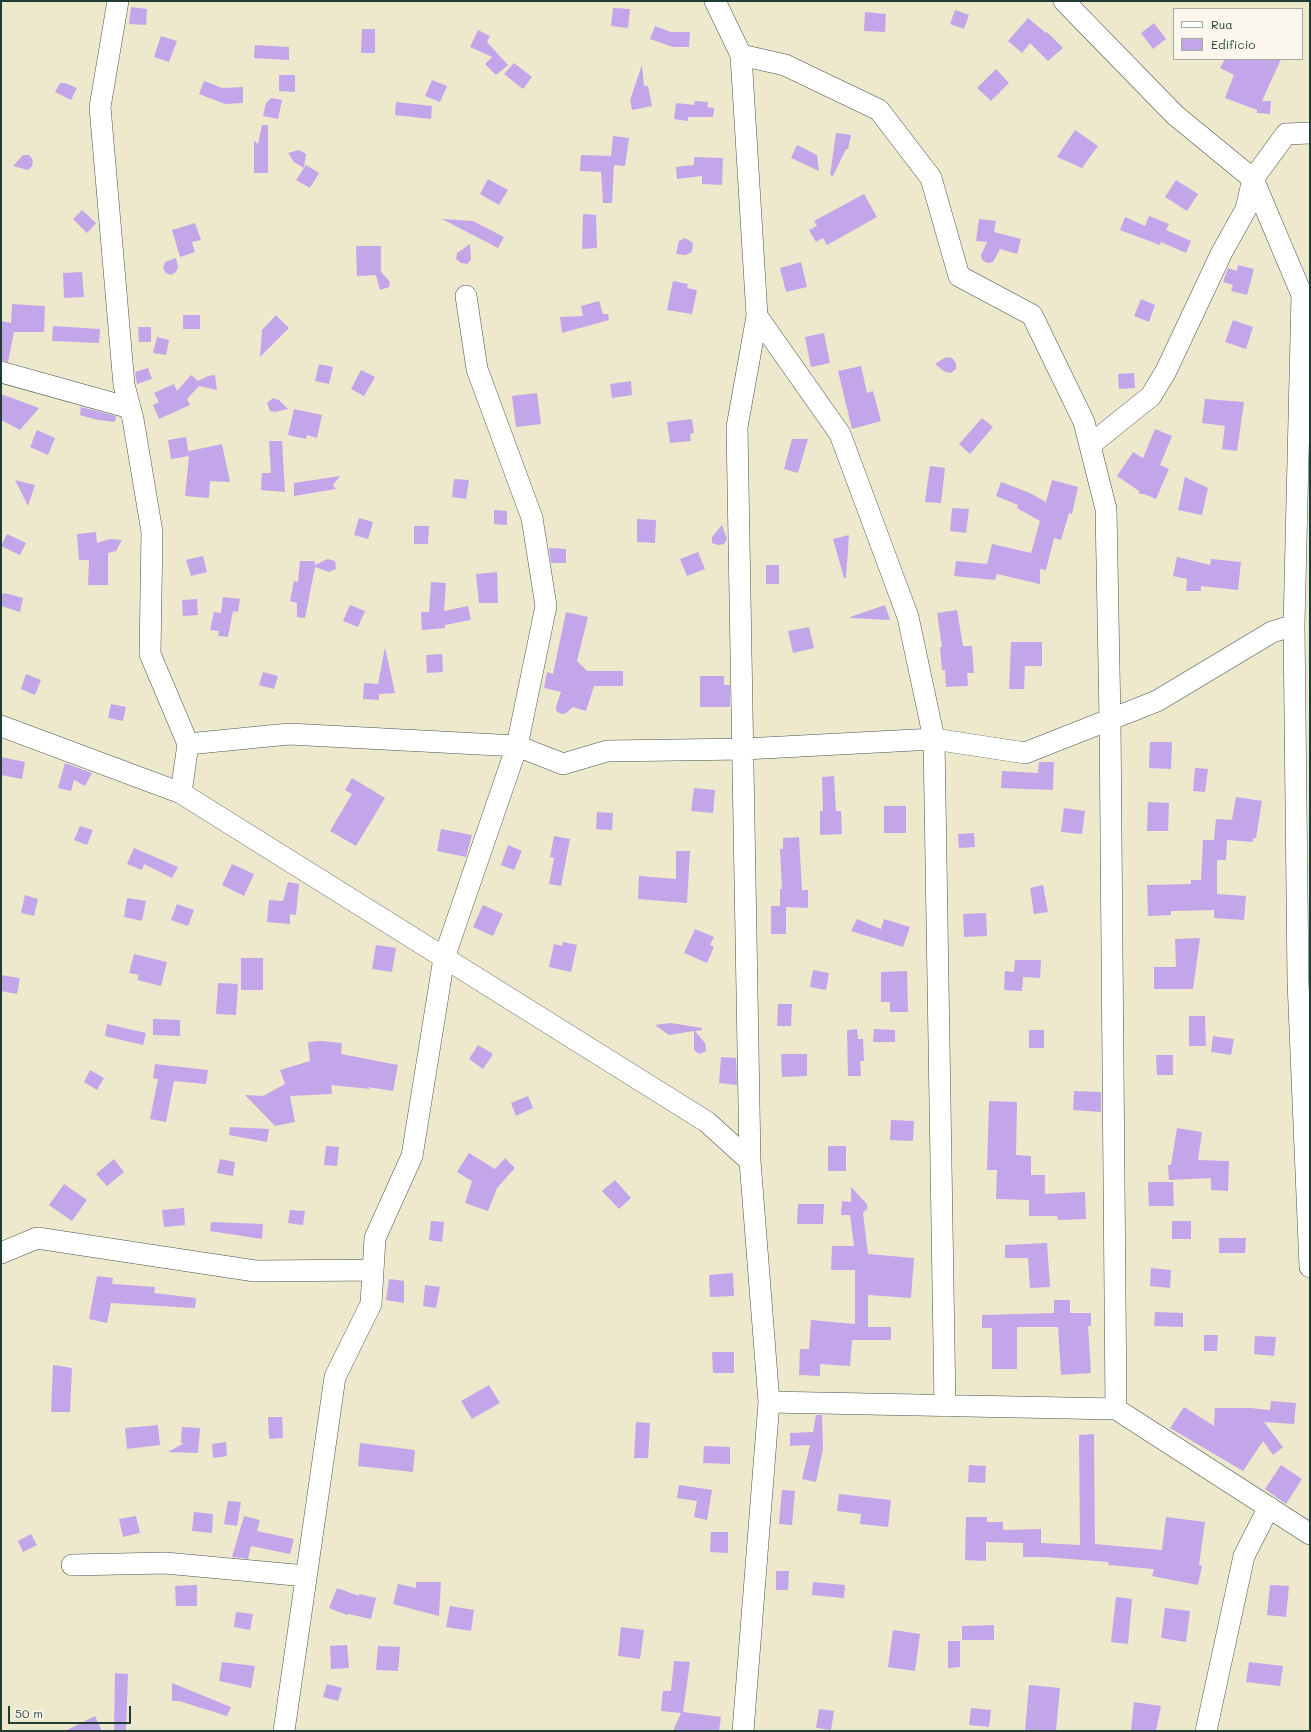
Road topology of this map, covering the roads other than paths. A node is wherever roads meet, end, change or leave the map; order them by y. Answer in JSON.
{"nodes":[{"id":1,"x":118,"y":1,"type":"edge"},
{"id":2,"x":715,"y":1,"type":"edge"},
{"id":3,"x":1064,"y":1,"type":"edge"},
{"id":4,"x":741,"y":55,"type":"junction"},
{"id":5,"x":1310,"y":133,"type":"edge"},
{"id":6,"x":1253,"y":179,"type":"junction"},
{"id":7,"x":466,"y":296,"type":"dead end"},
{"id":8,"x":757,"y":316,"type":"junction"},
{"id":9,"x":1,"y":372,"type":"edge"},
{"id":10,"x":130,"y":408,"type":"junction"},
{"id":11,"x":1090,"y":445,"type":"junction"},
{"id":12,"x":1294,"y":625,"type":"junction"},
{"id":13,"x":1110,"y":720,"type":"junction"},
{"id":14,"x":1,"y":726,"type":"edge"},
{"id":15,"x":934,"y":739,"type":"junction"},
{"id":16,"x":188,"y":744,"type":"junction"},
{"id":17,"x":517,"y":746,"type":"junction"},
{"id":18,"x":744,"y":749,"type":"junction"},
{"id":19,"x":181,"y":793,"type":"junction"},
{"id":20,"x":444,"y":958,"type":"junction"},
{"id":21,"x":1304,"y":981,"type":"edge"},
{"id":22,"x":750,"y":1161,"type":"junction"},
{"id":23,"x":1,"y":1253,"type":"edge"},
{"id":24,"x":1310,"y":1267,"type":"edge"},
{"id":25,"x":373,"y":1270,"type":"junction"},
{"id":26,"x":769,"y":1402,"type":"junction"},
{"id":27,"x":945,"y":1406,"type":"junction"},
{"id":28,"x":1116,"y":1409,"type":"junction"},
{"id":29,"x":1268,"y":1507,"type":"junction"},
{"id":30,"x":1310,"y":1534,"type":"edge"},
{"id":31,"x":72,"y":1564,"type":"dead end"},
{"id":32,"x":306,"y":1576,"type":"junction"},
{"id":33,"x":284,"y":1731,"type":"edge"},
{"id":34,"x":743,"y":1731,"type":"edge"},
{"id":35,"x":1206,"y":1731,"type":"edge"}],
"edges":[{"from":1,"to":10,"type":"street"},
{"from":2,"to":4,"type":"street"},
{"from":3,"to":6,"type":"street"},
{"from":4,"to":8,"type":"street"},
{"from":4,"to":11,"type":"street"},
{"from":5,"to":6,"type":"street"},
{"from":6,"to":11,"type":"street"},
{"from":6,"to":12,"type":"street"},
{"from":7,"to":17,"type":"street"},
{"from":8,"to":15,"type":"street"},
{"from":8,"to":18,"type":"street"},
{"from":9,"to":10,"type":"street"},
{"from":10,"to":16,"type":"street"},
{"from":11,"to":13,"type":"street"},
{"from":12,"to":13,"type":"street"},
{"from":12,"to":21,"type":"street"},
{"from":13,"to":15,"type":"street"},
{"from":13,"to":28,"type":"street"},
{"from":14,"to":19,"type":"street"},
{"from":15,"to":18,"type":"street"},
{"from":15,"to":27,"type":"street"},
{"from":16,"to":17,"type":"street"},
{"from":16,"to":19,"type":"street"},
{"from":17,"to":18,"type":"street"},
{"from":17,"to":20,"type":"street"},
{"from":18,"to":22,"type":"street"},
{"from":19,"to":20,"type":"street"},
{"from":20,"to":22,"type":"street"},
{"from":20,"to":25,"type":"street"},
{"from":21,"to":24,"type":"street"},
{"from":22,"to":26,"type":"street"},
{"from":23,"to":25,"type":"street"},
{"from":25,"to":32,"type":"street"},
{"from":26,"to":27,"type":"street"},
{"from":26,"to":34,"type":"street"},
{"from":27,"to":28,"type":"street"},
{"from":28,"to":29,"type":"street"},
{"from":29,"to":30,"type":"street"},
{"from":29,"to":35,"type":"street"},
{"from":31,"to":32,"type":"street"},
{"from":32,"to":33,"type":"street"}]}
